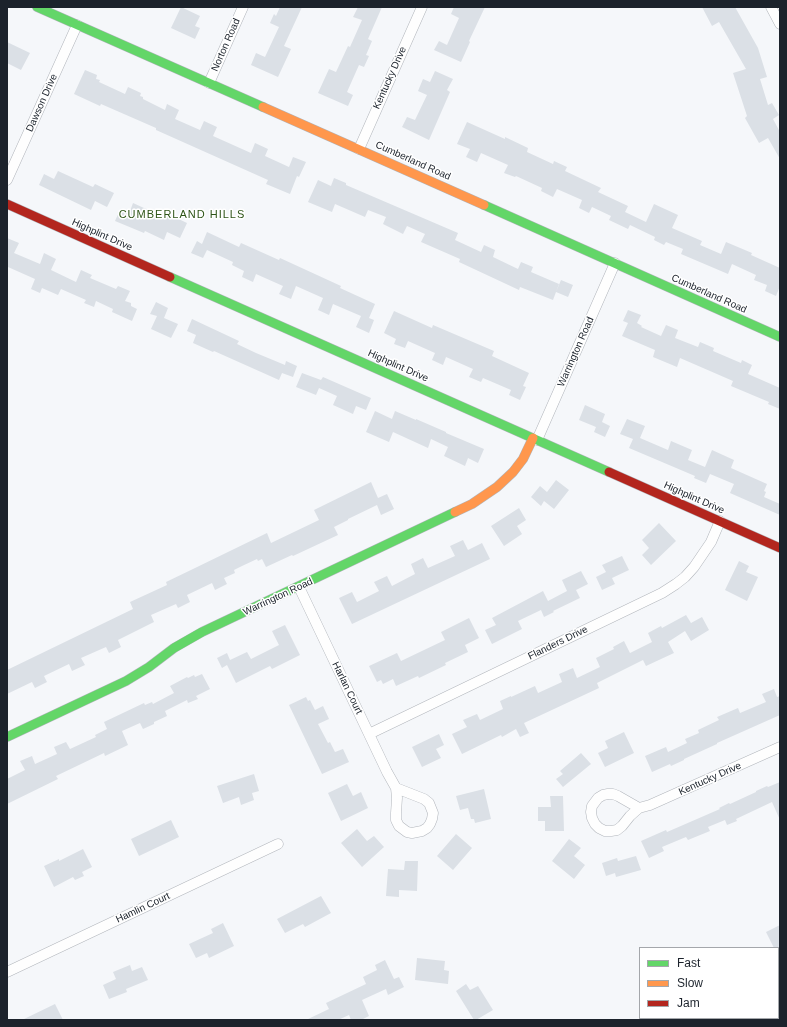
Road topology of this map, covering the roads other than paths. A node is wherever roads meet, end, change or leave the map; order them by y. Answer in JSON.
{"nodes":[{"id":1,"x":37,"y":7,"type":"edge"},
{"id":2,"x":243,"y":7,"type":"edge"},
{"id":3,"x":422,"y":7,"type":"edge"},
{"id":4,"x":771,"y":7,"type":"edge"},
{"id":5,"x":780,"y":24,"type":"edge"},
{"id":6,"x":77,"y":25,"type":"junction"},
{"id":7,"x":209,"y":82,"type":"junction"},
{"id":8,"x":359,"y":149,"type":"junction"},
{"id":9,"x":7,"y":180,"type":"edge"},
{"id":10,"x":7,"y":204,"type":"edge"},
{"id":11,"x":615,"y":263,"type":"junction"},
{"id":12,"x":780,"y":337,"type":"edge"},
{"id":13,"x":535,"y":439,"type":"junction"},
{"id":14,"x":720,"y":522,"type":"junction"},
{"id":15,"x":780,"y":548,"type":"edge"},
{"id":16,"x":299,"y":587,"type":"junction"},
{"id":17,"x":369,"y":734,"type":"junction"},
{"id":18,"x":7,"y":737,"type":"edge"},
{"id":19,"x":780,"y":747,"type":"edge"},
{"id":20,"x":396,"y":788,"type":"junction"},
{"id":21,"x":639,"y":808,"type":"junction"},
{"id":22,"x":278,"y":844,"type":"dead end"},
{"id":23,"x":7,"y":972,"type":"edge"}],
"edges":[{"from":1,"to":6,"type":"street","name":"Cumberland Road"},
{"from":2,"to":7,"type":"street","name":"Norton Road"},
{"from":3,"to":8,"type":"street","name":"Kentucky Drive"},
{"from":4,"to":5,"type":"street"},
{"from":6,"to":7,"type":"street","name":"Cumberland Road"},
{"from":6,"to":9,"type":"street","name":"Dawson Drive"},
{"from":7,"to":8,"type":"street","name":"Cumberland Road"},
{"from":8,"to":11,"type":"street","name":"Cumberland Road"},
{"from":10,"to":13,"type":"street","name":"Highplint Drive"},
{"from":11,"to":12,"type":"street","name":"Cumberland Road"},
{"from":11,"to":13,"type":"street","name":"Warrington Road"},
{"from":13,"to":14,"type":"street","name":"Highplint Drive"},
{"from":13,"to":16,"type":"street","name":"Warrington Road"},
{"from":14,"to":15,"type":"street","name":"Highplint Drive"},
{"from":14,"to":17,"type":"street","name":"Flanders Drive"},
{"from":16,"to":17,"type":"street","name":"Harlan Court"},
{"from":16,"to":18,"type":"street","name":"Warrington Road"},
{"from":17,"to":20,"type":"street","name":"Harlan Court"},
{"from":19,"to":21,"type":"street","name":"Kentucky Drive"},
{"from":20,"to":20,"type":"street","name":"Harlan Court"},
{"from":21,"to":21,"type":"street","name":"Kentucky Drive"},
{"from":22,"to":23,"type":"street","name":"Hamlin Court"}]}
